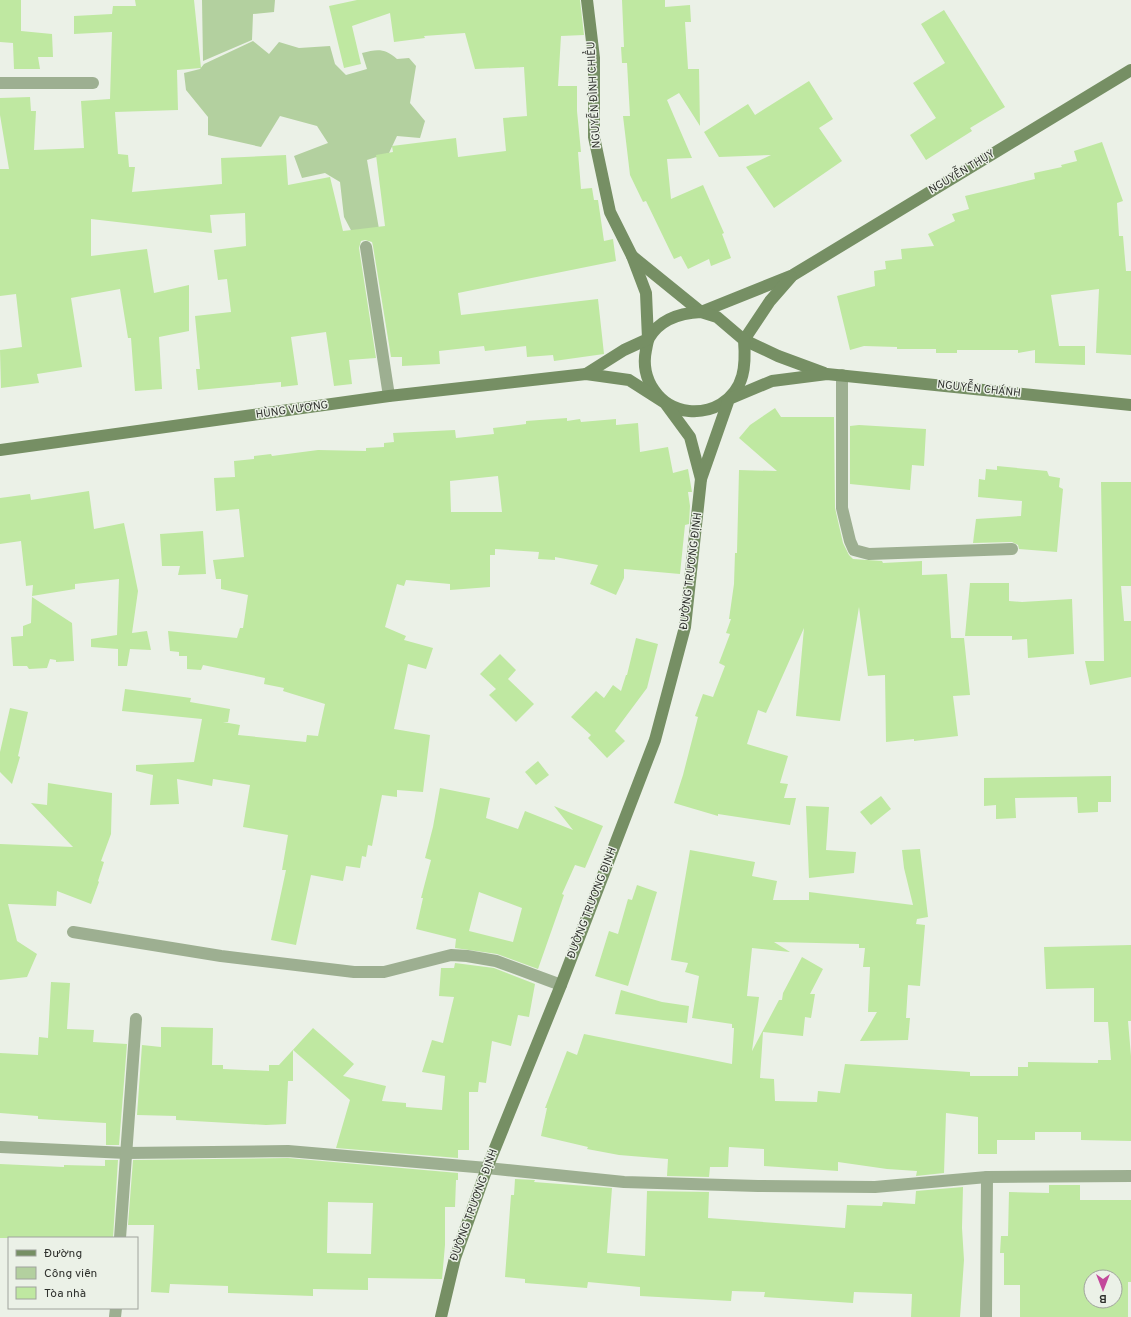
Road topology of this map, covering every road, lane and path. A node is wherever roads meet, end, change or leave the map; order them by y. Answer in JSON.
{"nodes":[{"id":1,"x":587,"y":0,"type":"edge"},
{"id":2,"x":1131,"y":70,"type":"edge"},
{"id":3,"x":0,"y":83,"type":"edge"},
{"id":4,"x":93,"y":83,"type":"dead end"},
{"id":5,"x":366,"y":247,"type":"dead end"},
{"id":6,"x":632,"y":256,"type":"junction"},
{"id":7,"x":793,"y":275,"type":"junction"},
{"id":8,"x":701,"y":312,"type":"junction"},
{"id":9,"x":648,"y":339,"type":"junction"},
{"id":10,"x":744,"y":340,"type":"junction"},
{"id":11,"x":586,"y":374,"type":"junction"},
{"id":12,"x":827,"y":374,"type":"junction"},
{"id":13,"x":842,"y":375,"type":"junction"},
{"id":14,"x":389,"y":396,"type":"junction"},
{"id":15,"x":729,"y":399,"type":"junction"},
{"id":16,"x":665,"y":403,"type":"junction"},
{"id":17,"x":1131,"y":405,"type":"edge"},
{"id":18,"x":0,"y":450,"type":"edge"},
{"id":19,"x":701,"y":479,"type":"junction"},
{"id":20,"x":1012,"y":549,"type":"dead end"},
{"id":21,"x":73,"y":932,"type":"dead end"},
{"id":22,"x":561,"y":985,"type":"junction"},
{"id":23,"x":136,"y":1019,"type":"dead end"},
{"id":24,"x":0,"y":1147,"type":"edge"},
{"id":25,"x":126,"y":1153,"type":"junction"},
{"id":26,"x":487,"y":1168,"type":"junction"},
{"id":27,"x":1131,"y":1176,"type":"edge"},
{"id":28,"x":987,"y":1178,"type":"junction"},
{"id":29,"x":120,"y":1237,"type":"edge"},
{"id":30,"x":441,"y":1317,"type":"edge"},
{"id":31,"x":986,"y":1317,"type":"edge"}],
"edges":[{"from":1,"to":6,"type":"street","name":"NGUYỄN ĐÌNH CHIỂU"},
{"from":2,"to":7,"type":"street","name":"NGUYỄN THỤY"},
{"from":3,"to":4,"type":"street"},
{"from":5,"to":14,"type":"street"},
{"from":6,"to":8,"type":"street"},
{"from":6,"to":9,"type":"street","name":"NGUYỄN ĐÌNH CHIỂU"},
{"from":7,"to":8,"type":"street"},
{"from":7,"to":10,"type":"street"},
{"from":8,"to":9,"type":"street"},
{"from":8,"to":10,"type":"street"},
{"from":9,"to":11,"type":"street"},
{"from":9,"to":16,"type":"street"},
{"from":10,"to":12,"type":"street"},
{"from":10,"to":15,"type":"street"},
{"from":11,"to":14,"type":"street","name":"HÙNG VƯƠNG"},
{"from":11,"to":16,"type":"street"},
{"from":12,"to":13,"type":"street","name":"NGUYỄN CHÁNH"},
{"from":12,"to":15,"type":"street"},
{"from":13,"to":17,"type":"street","name":"NGUYỄN CHÁNH"},
{"from":13,"to":20,"type":"street"},
{"from":14,"to":18,"type":"street","name":"HÙNG VƯƠNG"},
{"from":15,"to":16,"type":"street"},
{"from":15,"to":19,"type":"street","name":"ĐƯỜNG TRƯƠNG ĐỊNH"},
{"from":16,"to":19,"type":"street","name":"ĐƯỜNG TRƯƠNG ĐỊNH"},
{"from":19,"to":22,"type":"street","name":"ĐƯỜNG TRƯƠNG ĐỊNH"},
{"from":21,"to":22,"type":"street"},
{"from":22,"to":26,"type":"street","name":"ĐƯỜNG TRƯƠNG ĐỊNH"},
{"from":23,"to":25,"type":"street"},
{"from":24,"to":25,"type":"street"},
{"from":25,"to":26,"type":"street"},
{"from":25,"to":29,"type":"street"},
{"from":26,"to":28,"type":"street"},
{"from":26,"to":30,"type":"street","name":"ĐƯỜNG TRƯƠNG ĐỊNH"},
{"from":27,"to":28,"type":"street"},
{"from":28,"to":31,"type":"street"}]}
